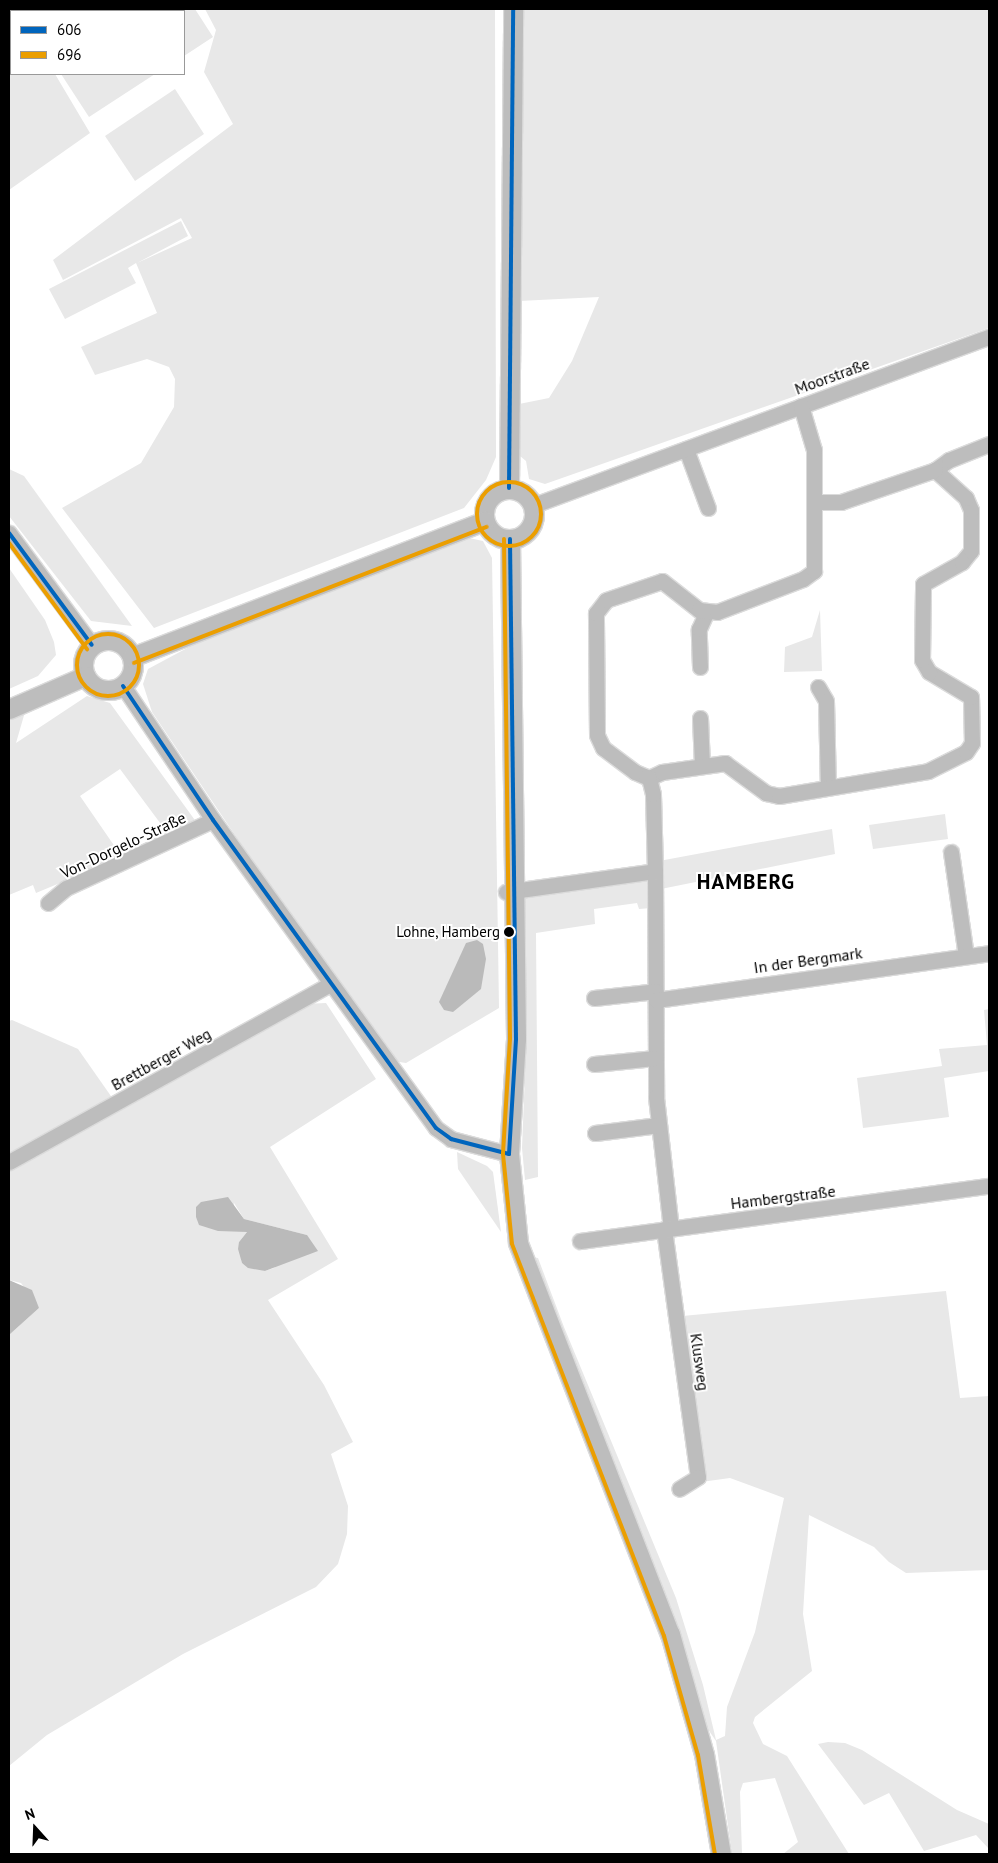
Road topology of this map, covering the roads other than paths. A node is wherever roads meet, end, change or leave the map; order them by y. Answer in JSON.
{"nodes":[{"id":1,"x":513,"y":9,"type":"edge"},
{"id":2,"x":989,"y":337,"type":"edge"},
{"id":3,"x":801,"y":406,"type":"junction"},
{"id":4,"x":989,"y":444,"type":"edge"},
{"id":5,"x":686,"y":449,"type":"junction"},
{"id":6,"x":935,"y":470,"type":"junction"},
{"id":7,"x":509,"y":488,"type":"junction"},
{"id":8,"x":815,"y":502,"type":"junction"},
{"id":9,"x":534,"y":505,"type":"junction"},
{"id":10,"x":708,"y":508,"type":"dead end"},
{"id":11,"x":485,"y":521,"type":"junction"},
{"id":12,"x":9,"y":533,"type":"edge"},
{"id":13,"x":510,"y":539,"type":"junction"},
{"id":14,"x":706,"y":613,"type":"junction"},
{"id":15,"x":92,"y":646,"type":"junction"},
{"id":16,"x":132,"y":657,"type":"junction"},
{"id":17,"x":700,"y":667,"type":"dead end"},
{"id":18,"x":85,"y":676,"type":"junction"},
{"id":19,"x":123,"y":686,"type":"junction"},
{"id":20,"x":818,"y":687,"type":"dead end"},
{"id":21,"x":9,"y":709,"type":"edge"},
{"id":22,"x":700,"y":718,"type":"dead end"},
{"id":23,"x":702,"y":765,"type":"junction"},
{"id":24,"x":649,"y":778,"type":"junction"},
{"id":25,"x":828,"y":786,"type":"junction"},
{"id":26,"x":214,"y":820,"type":"junction"},
{"id":27,"x":951,"y":852,"type":"dead end"},
{"id":28,"x":654,"y":871,"type":"junction"},
{"id":29,"x":511,"y":892,"type":"junction"},
{"id":30,"x":48,"y":903,"type":"dead end"},
{"id":31,"x":989,"y":953,"type":"edge"},
{"id":32,"x":966,"y":956,"type":"junction"},
{"id":33,"x":330,"y":984,"type":"junction"},
{"id":34,"x":656,"y":995,"type":"junction"},
{"id":35,"x":594,"y":998,"type":"dead end"},
{"id":36,"x":655,"y":1058,"type":"junction"},
{"id":37,"x":594,"y":1064,"type":"dead end"},
{"id":38,"x":658,"y":1125,"type":"junction"},
{"id":39,"x":594,"y":1133,"type":"dead end"},
{"id":40,"x":509,"y":1154,"type":"junction"},
{"id":41,"x":9,"y":1162,"type":"edge"},
{"id":42,"x":989,"y":1186,"type":"edge"},
{"id":43,"x":668,"y":1229,"type":"junction"},
{"id":44,"x":580,"y":1241,"type":"dead end"},
{"id":45,"x":679,"y":1489,"type":"dead end"},
{"id":46,"x":721,"y":1854,"type":"edge"}],
"edges":[{"from":1,"to":7,"type":"main road"},
{"from":2,"to":3,"type":"street","name":"Moorstraße"},
{"from":3,"to":5,"type":"street","name":"Moorstraße"},
{"from":3,"to":8,"type":"street"},
{"from":4,"to":6,"type":"street"},
{"from":5,"to":9,"type":"street","name":"Moorstraße"},
{"from":5,"to":10,"type":"street"},
{"from":6,"to":8,"type":"street"},
{"from":6,"to":25,"type":"street"},
{"from":7,"to":9,"type":"main road"},
{"from":7,"to":11,"type":"main road"},
{"from":8,"to":14,"type":"street"},
{"from":9,"to":13,"type":"main road"},
{"from":11,"to":13,"type":"main road"},
{"from":11,"to":16,"type":"main road"},
{"from":12,"to":15,"type":"street"},
{"from":13,"to":29,"type":"main road"},
{"from":14,"to":17,"type":"street"},
{"from":14,"to":24,"type":"street"},
{"from":15,"to":16,"type":"main road"},
{"from":15,"to":18,"type":"main road"},
{"from":16,"to":19,"type":"main road"},
{"from":18,"to":19,"type":"main road"},
{"from":18,"to":21,"type":"main road"},
{"from":19,"to":26,"type":"street"},
{"from":20,"to":25,"type":"street"},
{"from":22,"to":23,"type":"street"},
{"from":23,"to":24,"type":"street"},
{"from":23,"to":25,"type":"street"},
{"from":24,"to":28,"type":"street"},
{"from":26,"to":30,"type":"street","name":"Von-Dorgelo-Straße"},
{"from":26,"to":33,"type":"street"},
{"from":27,"to":32,"type":"street"},
{"from":28,"to":29,"type":"street"},
{"from":28,"to":34,"type":"street"},
{"from":29,"to":40,"type":"main road"},
{"from":31,"to":32,"type":"street","name":"In der Bergmark"},
{"from":32,"to":34,"type":"street","name":"In der Bergmark"},
{"from":33,"to":40,"type":"street"},
{"from":33,"to":41,"type":"street","name":"Brettberger Weg"},
{"from":34,"to":35,"type":"street","name":"In der Bergmark"},
{"from":34,"to":36,"type":"street"},
{"from":36,"to":37,"type":"street"},
{"from":36,"to":38,"type":"street"},
{"from":38,"to":39,"type":"street"},
{"from":38,"to":43,"type":"street"},
{"from":40,"to":46,"type":"main road"},
{"from":42,"to":43,"type":"street","name":"Hambergstraße"},
{"from":43,"to":44,"type":"street","name":"Hambergstraße"},
{"from":43,"to":45,"type":"street","name":"Klusweg"}]}
